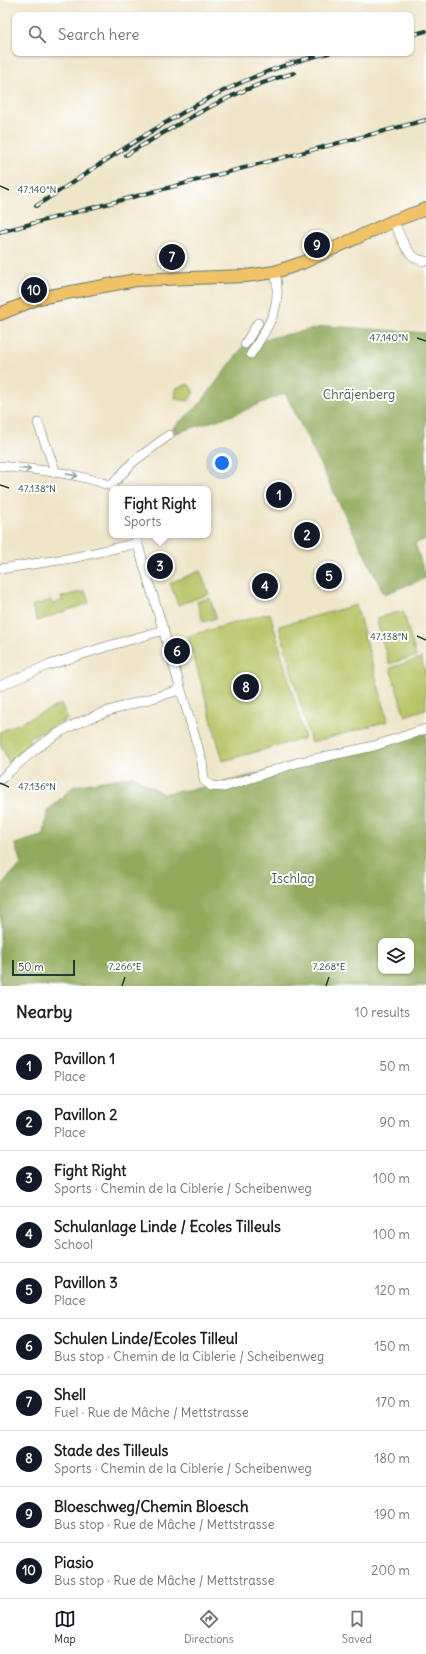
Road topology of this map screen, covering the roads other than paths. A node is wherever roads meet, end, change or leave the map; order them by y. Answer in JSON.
{"nodes":[{"id":1,"x":426,"y":209,"type":"edge"},
{"id":2,"x":394,"y":221,"type":"junction"},
{"id":3,"x":426,"y":261,"type":"edge"},
{"id":4,"x":274,"y":272,"type":"junction"},
{"id":5,"x":0,"y":314,"type":"edge"},
{"id":6,"x":258,"y":323,"type":"dead end"},
{"id":7,"x":245,"y":344,"type":"dead end"},
{"id":8,"x":251,"y":354,"type":"dead end"},
{"id":9,"x":38,"y":423,"type":"dead end"},
{"id":10,"x":169,"y":435,"type":"dead end"},
{"id":11,"x":0,"y":466,"type":"edge"},
{"id":12,"x":56,"y":473,"type":"junction"},
{"id":13,"x":109,"y":486,"type":"edge"},
{"id":14,"x":114,"y":486,"type":"edge"},
{"id":15,"x":137,"y":539,"type":"edge"},
{"id":16,"x":0,"y":569,"type":"edge"},
{"id":17,"x":164,"y":630,"type":"junction"},
{"id":18,"x":0,"y":686,"type":"edge"},
{"id":19,"x":180,"y":690,"type":"junction"},
{"id":20,"x":426,"y":729,"type":"edge"},
{"id":21,"x":0,"y":780,"type":"edge"}],
"edges":[{"from":1,"to":2,"type":"main road"},
{"from":2,"to":3,"type":"street"},
{"from":2,"to":4,"type":"main road"},
{"from":4,"to":5,"type":"main road"},
{"from":4,"to":8,"type":"street"},
{"from":6,"to":7,"type":"street"},
{"from":9,"to":12,"type":"street"},
{"from":10,"to":14,"type":"street"},
{"from":11,"to":12,"type":"street","one_way":true},
{"from":12,"to":13,"type":"street","one_way":true},
{"from":15,"to":16,"type":"street"},
{"from":15,"to":17,"type":"street"},
{"from":17,"to":18,"type":"street"},
{"from":17,"to":19,"type":"street"},
{"from":19,"to":20,"type":"street"},
{"from":19,"to":21,"type":"street"}]}
